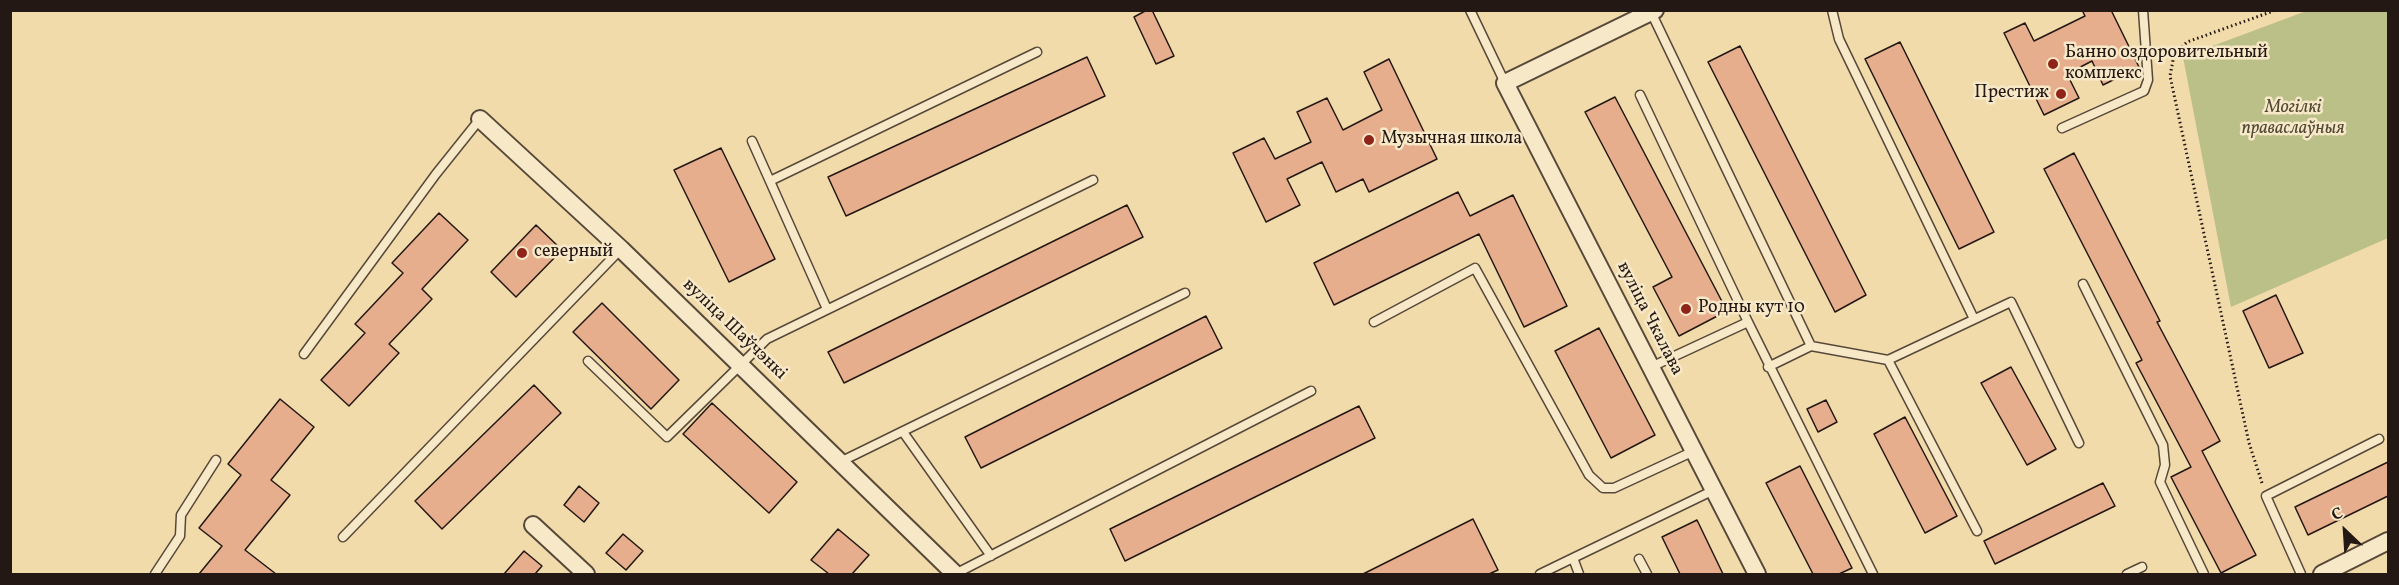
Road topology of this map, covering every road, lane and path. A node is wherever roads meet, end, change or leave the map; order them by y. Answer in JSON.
{"nodes":[{"id":1,"x":1470,"y":10,"type":"edge"},
{"id":2,"x":1832,"y":10,"type":"edge"},
{"id":3,"x":2143,"y":10,"type":"edge"},
{"id":4,"x":2277,"y":10,"type":"edge"},
{"id":5,"x":1653,"y":11,"type":"edge"},
{"id":6,"x":1037,"y":52,"type":"dead end"},
{"id":7,"x":1505,"y":83,"type":"junction"},
{"id":8,"x":1640,"y":96,"type":"dead end"},
{"id":9,"x":480,"y":119,"type":"joint"},
{"id":10,"x":2062,"y":128,"type":"dead end"},
{"id":11,"x":752,"y":141,"type":"dead end"},
{"id":12,"x":1093,"y":180,"type":"dead end"},
{"id":13,"x":770,"y":181,"type":"junction"},
{"id":14,"x":621,"y":249,"type":"junction"},
{"id":15,"x":2083,"y":284,"type":"dead end"},
{"id":16,"x":1185,"y":293,"type":"dead end"},
{"id":17,"x":827,"y":309,"type":"junction"},
{"id":18,"x":1974,"y":319,"type":"junction"},
{"id":19,"x":1374,"y":322,"type":"dead end"},
{"id":20,"x":1748,"y":322,"type":"junction"},
{"id":21,"x":1811,"y":346,"type":"junction"},
{"id":22,"x":304,"y":354,"type":"dead end"},
{"id":23,"x":1888,"y":360,"type":"junction"},
{"id":24,"x":588,"y":361,"type":"dead end"},
{"id":25,"x":742,"y":365,"type":"junction"},
{"id":26,"x":1651,"y":367,"type":"junction"},
{"id":27,"x":1768,"y":367,"type":"junction"},
{"id":28,"x":1311,"y":391,"type":"dead end"},
{"id":29,"x":903,"y":432,"type":"junction"},
{"id":30,"x":2379,"y":439,"type":"dead end"},
{"id":31,"x":2079,"y":443,"type":"dead end"},
{"id":32,"x":1694,"y":451,"type":"junction"},
{"id":33,"x":216,"y":460,"type":"dead end"},
{"id":34,"x":840,"y":462,"type":"junction"},
{"id":35,"x":1714,"y":490,"type":"junction"},
{"id":36,"x":2266,"y":496,"type":"junction"},
{"id":37,"x":532,"y":525,"type":"dead end"},
{"id":38,"x":1977,"y":531,"type":"dead end"},
{"id":39,"x":343,"y":537,"type":"dead end"},
{"id":40,"x":2388,"y":541,"type":"edge"},
{"id":41,"x":991,"y":556,"type":"junction"},
{"id":42,"x":1573,"y":558,"type":"junction"},
{"id":43,"x":1639,"y":559,"type":"dead end"},
{"id":44,"x":2142,"y":567,"type":"dead end"},
{"id":45,"x":155,"y":574,"type":"edge"},
{"id":46,"x":586,"y":574,"type":"edge"},
{"id":47,"x":955,"y":574,"type":"edge"},
{"id":48,"x":1540,"y":574,"type":"edge"},
{"id":49,"x":1579,"y":574,"type":"edge"},
{"id":50,"x":1647,"y":574,"type":"edge"},
{"id":51,"x":1757,"y":574,"type":"edge"},
{"id":52,"x":1873,"y":574,"type":"edge"},
{"id":53,"x":2127,"y":574,"type":"edge"},
{"id":54,"x":2204,"y":574,"type":"edge"},
{"id":55,"x":2301,"y":574,"type":"edge"},
{"id":56,"x":2322,"y":574,"type":"edge"}],
"edges":[{"from":1,"to":7,"type":"lane"},
{"from":2,"to":18,"type":"lane"},
{"from":3,"to":10,"type":"lane"},
{"from":4,"to":36,"type":"path"},
{"from":5,"to":7,"type":"street"},
{"from":5,"to":21,"type":"lane"},
{"from":6,"to":13,"type":"lane"},
{"from":7,"to":26,"type":"street","name":"вуліца Чкалава"},
{"from":8,"to":20,"type":"lane"},
{"from":9,"to":14,"type":"street","name":"вуліца Шаўчэнкі"},
{"from":9,"to":22,"type":"lane"},
{"from":11,"to":13,"type":"lane"},
{"from":12,"to":17,"type":"lane"},
{"from":13,"to":17,"type":"lane"},
{"from":14,"to":25,"type":"street","name":"вуліца Шаўчэнкі"},
{"from":14,"to":39,"type":"lane"},
{"from":15,"to":54,"type":"lane"},
{"from":16,"to":29,"type":"lane"},
{"from":17,"to":25,"type":"lane"},
{"from":18,"to":23,"type":"lane"},
{"from":18,"to":31,"type":"lane"},
{"from":19,"to":32,"type":"lane"},
{"from":20,"to":26,"type":"lane"},
{"from":20,"to":27,"type":"lane"},
{"from":21,"to":23,"type":"lane"},
{"from":21,"to":27,"type":"lane"},
{"from":23,"to":38,"type":"lane"},
{"from":24,"to":25,"type":"lane"},
{"from":25,"to":34,"type":"street","name":"вуліца Шаўчэнкі"},
{"from":26,"to":32,"type":"street","name":"вуліца Чкалава"},
{"from":27,"to":52,"type":"lane"},
{"from":28,"to":41,"type":"lane"},
{"from":29,"to":34,"type":"lane"},
{"from":29,"to":41,"type":"lane"},
{"from":30,"to":36,"type":"lane"},
{"from":32,"to":35,"type":"street","name":"вуліца Чкалава"},
{"from":33,"to":45,"type":"lane"},
{"from":34,"to":47,"type":"street","name":"вуліца Шаўчэнкі"},
{"from":35,"to":42,"type":"lane"},
{"from":35,"to":51,"type":"street","name":"вуліца Чкалава"},
{"from":36,"to":55,"type":"lane"},
{"from":37,"to":46,"type":"street"},
{"from":40,"to":56,"type":"street"},
{"from":41,"to":47,"type":"lane"},
{"from":42,"to":48,"type":"lane"},
{"from":42,"to":49,"type":"lane"},
{"from":43,"to":50,"type":"lane"},
{"from":44,"to":53,"type":"lane"}]}
